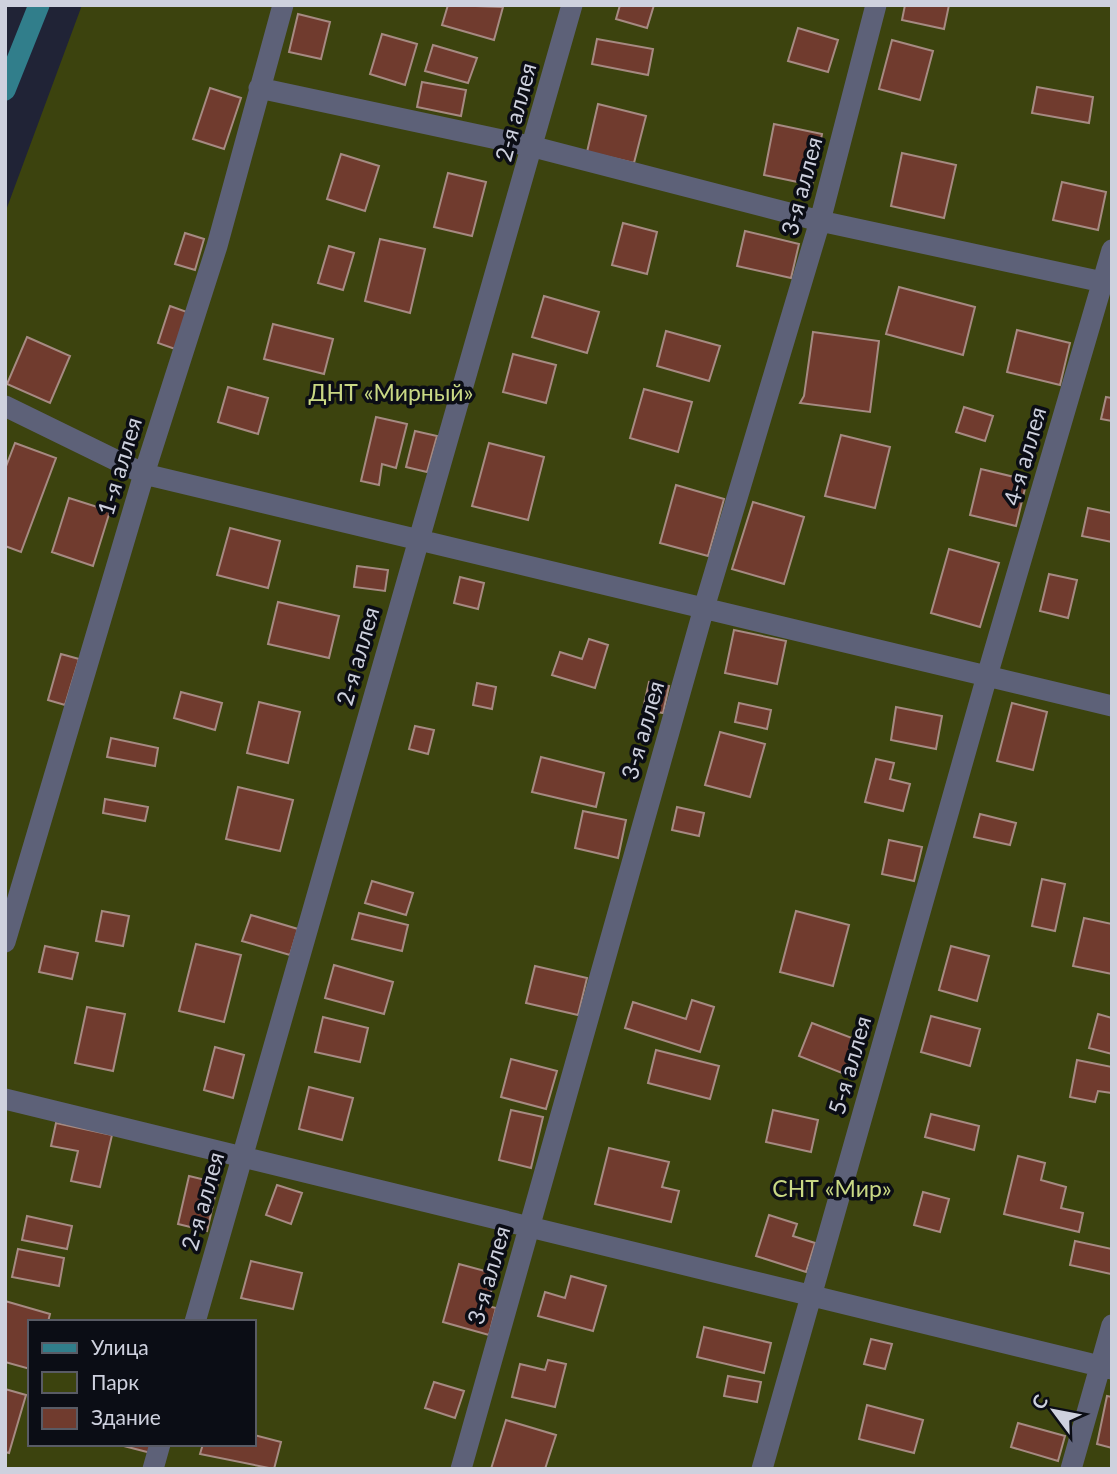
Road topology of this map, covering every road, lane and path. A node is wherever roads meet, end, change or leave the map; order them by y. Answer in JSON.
{"nodes":[{"id":1,"x":39,"y":5,"type":"edge"},
{"id":2,"x":283,"y":5,"type":"edge"},
{"id":3,"x":572,"y":5,"type":"edge"},
{"id":4,"x":876,"y":5,"type":"edge"},
{"id":5,"x":258,"y":88,"type":"junction"},
{"id":6,"x":5,"y":90,"type":"edge"},
{"id":7,"x":534,"y":147,"type":"junction"},
{"id":8,"x":820,"y":221,"type":"junction"},
{"id":9,"x":1112,"y":250,"type":"edge"},
{"id":10,"x":1108,"y":283,"type":"edge"},
{"id":11,"x":5,"y":407,"type":"edge"},
{"id":12,"x":144,"y":474,"type":"junction"},
{"id":13,"x":417,"y":540,"type":"junction"},
{"id":14,"x":704,"y":608,"type":"junction"},
{"id":15,"x":986,"y":676,"type":"junction"},
{"id":16,"x":1112,"y":706,"type":"edge"},
{"id":17,"x":5,"y":942,"type":"edge"},
{"id":18,"x":5,"y":1099,"type":"edge"},
{"id":19,"x":242,"y":1157,"type":"junction"},
{"id":20,"x":529,"y":1227,"type":"junction"},
{"id":21,"x":811,"y":1296,"type":"junction"},
{"id":22,"x":196,"y":1320,"type":"edge"},
{"id":23,"x":1112,"y":1325,"type":"edge"},
{"id":24,"x":1106,"y":1367,"type":"edge"},
{"id":25,"x":159,"y":1446,"type":"edge"},
{"id":26,"x":153,"y":1469,"type":"edge"},
{"id":27,"x":461,"y":1469,"type":"edge"},
{"id":28,"x":762,"y":1469,"type":"edge"},
{"id":29,"x":1071,"y":1469,"type":"edge"}],
"edges":[{"from":1,"to":6,"type":"main road"},
{"from":2,"to":5,"type":"street","name":"1-я аллея"},
{"from":3,"to":7,"type":"street","name":"2-я аллея"},
{"from":4,"to":8,"type":"street","name":"3-я аллея"},
{"from":5,"to":7,"type":"street"},
{"from":5,"to":12,"type":"street","name":"1-я аллея"},
{"from":7,"to":8,"type":"street"},
{"from":7,"to":13,"type":"street","name":"2-я аллея"},
{"from":8,"to":10,"type":"street"},
{"from":8,"to":14,"type":"street","name":"3-я аллея"},
{"from":9,"to":10,"type":"street","name":"4-я аллея"},
{"from":10,"to":15,"type":"street","name":"4-я аллея"},
{"from":11,"to":12,"type":"street"},
{"from":12,"to":13,"type":"street"},
{"from":12,"to":17,"type":"street","name":"1-я аллея"},
{"from":13,"to":14,"type":"street"},
{"from":13,"to":19,"type":"street","name":"2-я аллея"},
{"from":14,"to":15,"type":"street"},
{"from":14,"to":20,"type":"street","name":"3-я аллея"},
{"from":15,"to":16,"type":"street"},
{"from":15,"to":21,"type":"street","name":"5-я аллея"},
{"from":18,"to":19,"type":"street"},
{"from":19,"to":20,"type":"street"},
{"from":19,"to":22,"type":"street","name":"2-я аллея"},
{"from":20,"to":21,"type":"street"},
{"from":20,"to":27,"type":"street","name":"3-я аллея"},
{"from":21,"to":24,"type":"street"},
{"from":21,"to":28,"type":"street","name":"5-я аллея"},
{"from":23,"to":24,"type":"street"},
{"from":24,"to":29,"type":"street"},
{"from":25,"to":26,"type":"street"}]}
